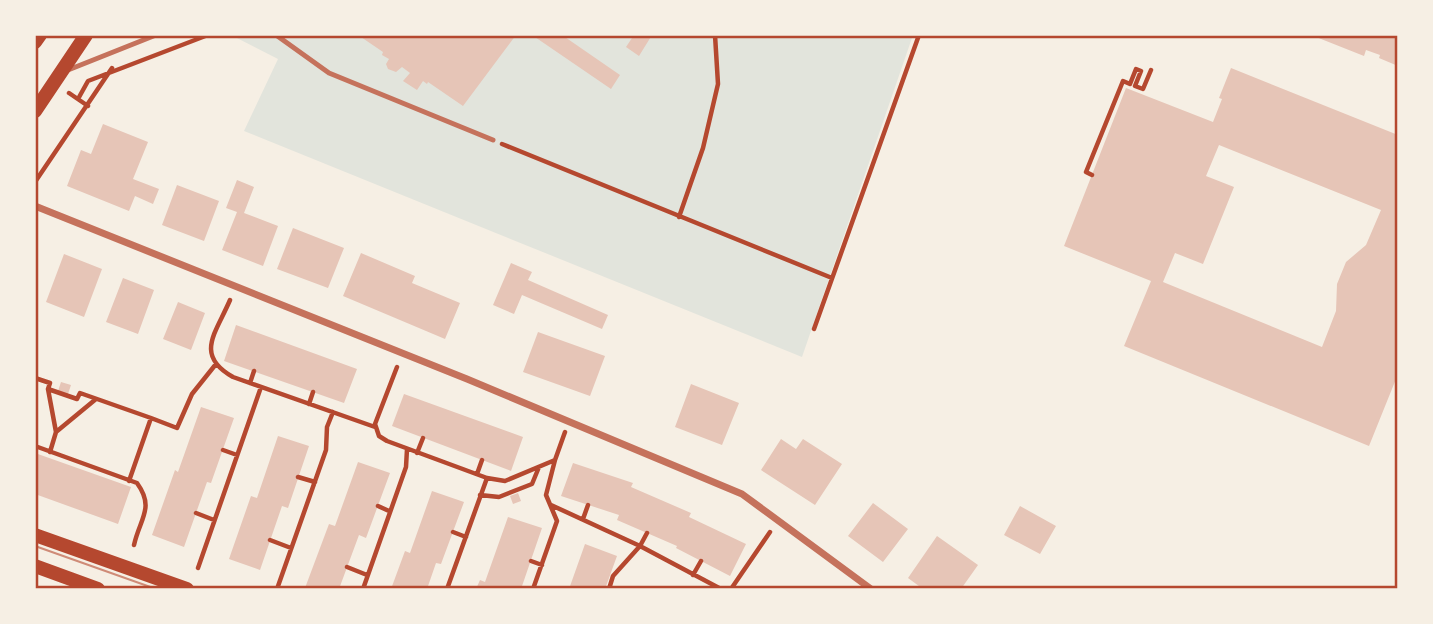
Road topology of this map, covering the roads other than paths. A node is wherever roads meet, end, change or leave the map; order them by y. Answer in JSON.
{"nodes":[{"id":1,"x":40,"y":35,"type":"edge"},
{"id":2,"x":86,"y":35,"type":"edge"},
{"id":3,"x":156,"y":35,"type":"edge"},
{"id":4,"x":276,"y":35,"type":"edge"},
{"id":5,"x":35,"y":42,"type":"edge"},
{"id":6,"x":61,"y":73,"type":"junction"},
{"id":7,"x":35,"y":111,"type":"edge"},
{"id":8,"x":493,"y":140,"type":"road end"},
{"id":9,"x":35,"y":206,"type":"edge"},
{"id":10,"x":35,"y":535,"type":"edge"},
{"id":11,"x":35,"y":566,"type":"edge"},
{"id":12,"x":98,"y":589,"type":"edge"},
{"id":13,"x":187,"y":589,"type":"edge"},
{"id":14,"x":871,"y":589,"type":"edge"}],
"edges":[{"from":1,"to":5,"type":"main road"},
{"from":2,"to":6,"type":"main road"},
{"from":3,"to":6,"type":"lane"},
{"from":4,"to":8,"type":"lane"},
{"from":6,"to":7,"type":"main road"},
{"from":9,"to":14,"type":"street"},
{"from":10,"to":13,"type":"main road"},
{"from":11,"to":12,"type":"main road"}]}
